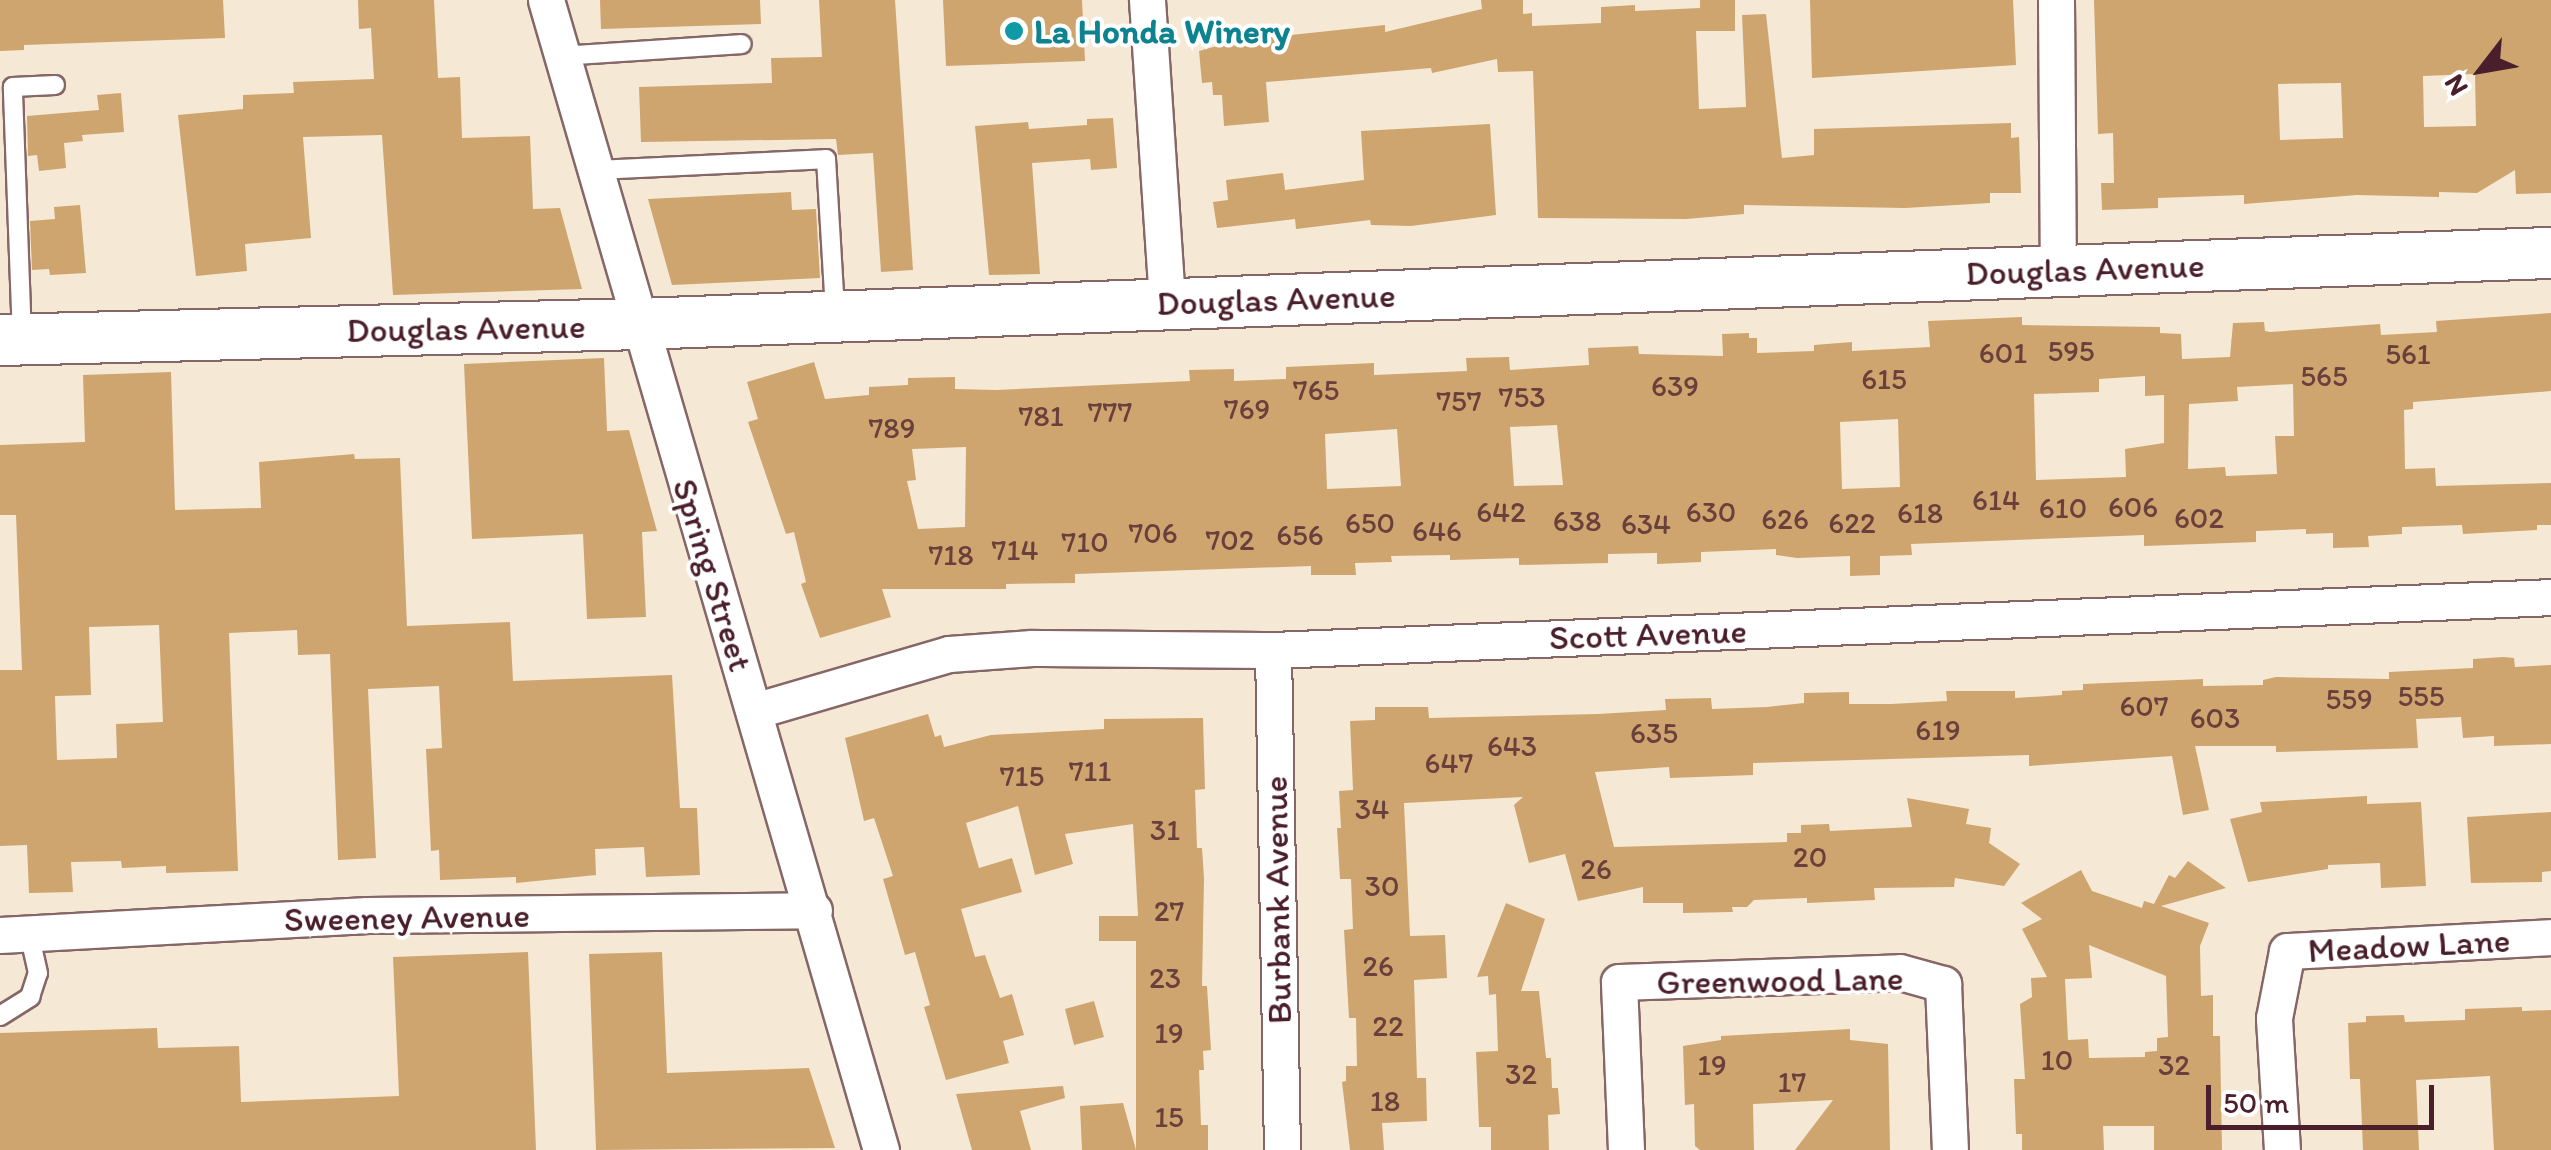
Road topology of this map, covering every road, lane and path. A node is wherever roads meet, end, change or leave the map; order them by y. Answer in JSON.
{"nodes":[{"id":1,"x":546,"y":0,"type":"edge"},
{"id":2,"x":1147,"y":0,"type":"edge"},
{"id":3,"x":2056,"y":0,"type":"edge"},
{"id":4,"x":742,"y":44,"type":"dead end"},
{"id":5,"x":562,"y":56,"type":"junction"},
{"id":6,"x":55,"y":85,"type":"dead end"},
{"id":7,"x":595,"y":170,"type":"junction"},
{"id":8,"x":2551,"y":253,"type":"edge"},
{"id":9,"x":2058,"y":269,"type":"junction"},
{"id":10,"x":1168,"y":303,"type":"junction"},
{"id":11,"x":835,"y":316,"type":"junction"},
{"id":12,"x":638,"y":324,"type":"junction"},
{"id":13,"x":11,"y":339,"type":"edge"},
{"id":14,"x":2551,"y":597,"type":"edge"},
{"id":15,"x":1273,"y":650,"type":"junction"},
{"id":16,"x":754,"y":710,"type":"junction"},
{"id":17,"x":814,"y":910,"type":"junction"},
{"id":18,"x":15,"y":934,"type":"edge"},
{"id":19,"x":2551,"y":937,"type":"edge"},
{"id":20,"x":0,"y":1016,"type":"edge"},
{"id":21,"x":881,"y":1150,"type":"edge"},
{"id":22,"x":1282,"y":1150,"type":"edge"},
{"id":23,"x":1626,"y":1150,"type":"edge"},
{"id":24,"x":1950,"y":1150,"type":"edge"},
{"id":25,"x":2282,"y":1150,"type":"edge"}],
"edges":[{"from":1,"to":5,"type":"street","name":"Spring Street"},
{"from":2,"to":10,"type":"street"},
{"from":3,"to":9,"type":"street"},
{"from":4,"to":5,"type":"lane"},
{"from":5,"to":7,"type":"street","name":"Spring Street"},
{"from":6,"to":13,"type":"lane"},
{"from":7,"to":11,"type":"lane"},
{"from":7,"to":12,"type":"street","name":"Spring Street"},
{"from":8,"to":9,"type":"street","name":"Douglas Avenue"},
{"from":9,"to":10,"type":"street","name":"Douglas Avenue"},
{"from":10,"to":11,"type":"street","name":"Douglas Avenue"},
{"from":11,"to":12,"type":"street","name":"Douglas Avenue"},
{"from":12,"to":13,"type":"street","name":"Douglas Avenue"},
{"from":12,"to":16,"type":"street","name":"Spring Street"},
{"from":14,"to":15,"type":"street","name":"Scott Avenue"},
{"from":15,"to":16,"type":"street","name":"Scott Avenue"},
{"from":15,"to":22,"type":"street","name":"Burbank Avenue"},
{"from":16,"to":17,"type":"street","name":"Spring Street"},
{"from":17,"to":18,"type":"street","name":"Sweeney Avenue"},
{"from":17,"to":21,"type":"street","name":"Spring Street"},
{"from":18,"to":20,"type":"lane"},
{"from":19,"to":25,"type":"street","name":"Meadow Lane"},
{"from":23,"to":24,"type":"street","name":"Greenwood Lane"}]}
